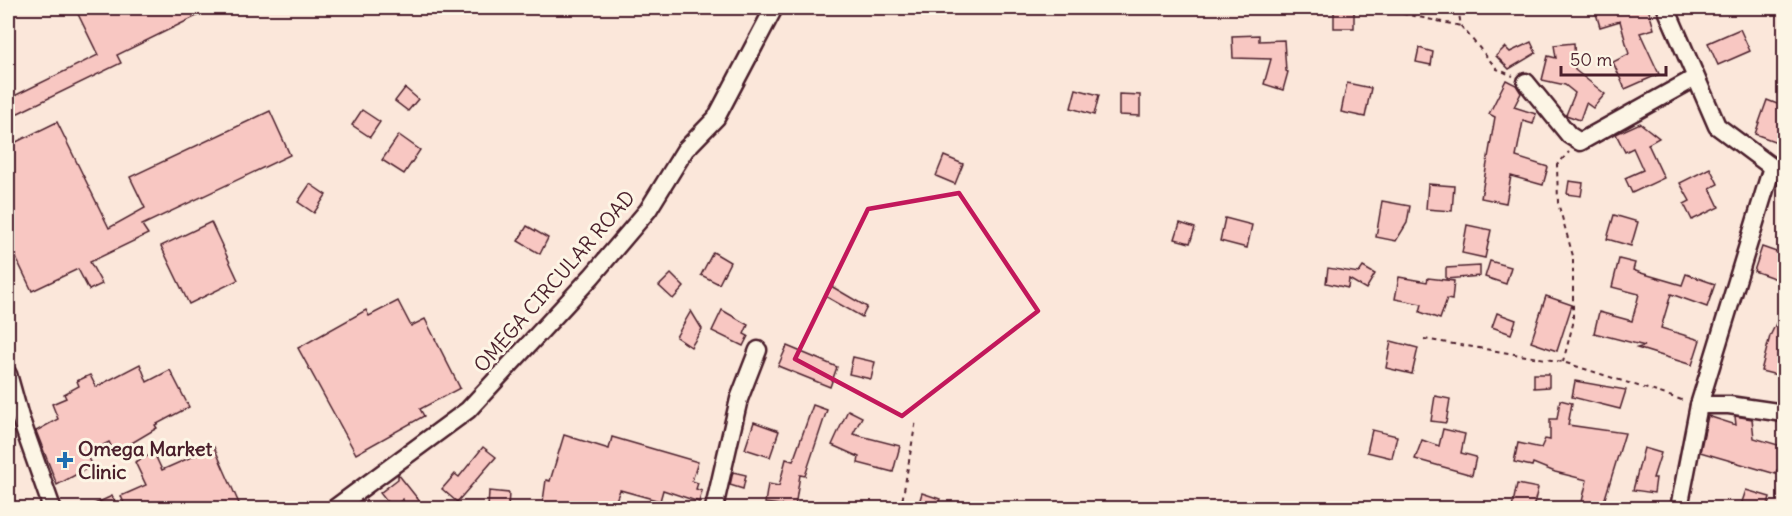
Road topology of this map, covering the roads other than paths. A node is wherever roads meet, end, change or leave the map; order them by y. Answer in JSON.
{"nodes":[{"id":1,"x":774,"y":8,"type":"edge"},
{"id":2,"x":1666,"y":8,"type":"edge"},
{"id":3,"x":1695,"y":78,"type":"junction"},
{"id":4,"x":1526,"y":82,"type":"road end"},
{"id":5,"x":1778,"y":169,"type":"edge"},
{"id":6,"x":758,"y":350,"type":"dead end"},
{"id":7,"x":8,"y":374,"type":"edge"},
{"id":8,"x":1699,"y":405,"type":"junction"},
{"id":9,"x":1785,"y":413,"type":"edge"},
{"id":10,"x":52,"y":508,"type":"edge"},
{"id":11,"x":335,"y":508,"type":"edge"},
{"id":12,"x":714,"y":508,"type":"edge"},
{"id":13,"x":1679,"y":508,"type":"edge"}],
"edges":[{"from":1,"to":11,"type":"street","name":"OMEGA CIRCULAR ROAD"},
{"from":2,"to":3,"type":"street"},
{"from":3,"to":4,"type":"street"},
{"from":3,"to":5,"type":"street"},
{"from":5,"to":8,"type":"street"},
{"from":6,"to":12,"type":"street"},
{"from":7,"to":10,"type":"street"},
{"from":8,"to":9,"type":"street"},
{"from":8,"to":13,"type":"street"}]}
